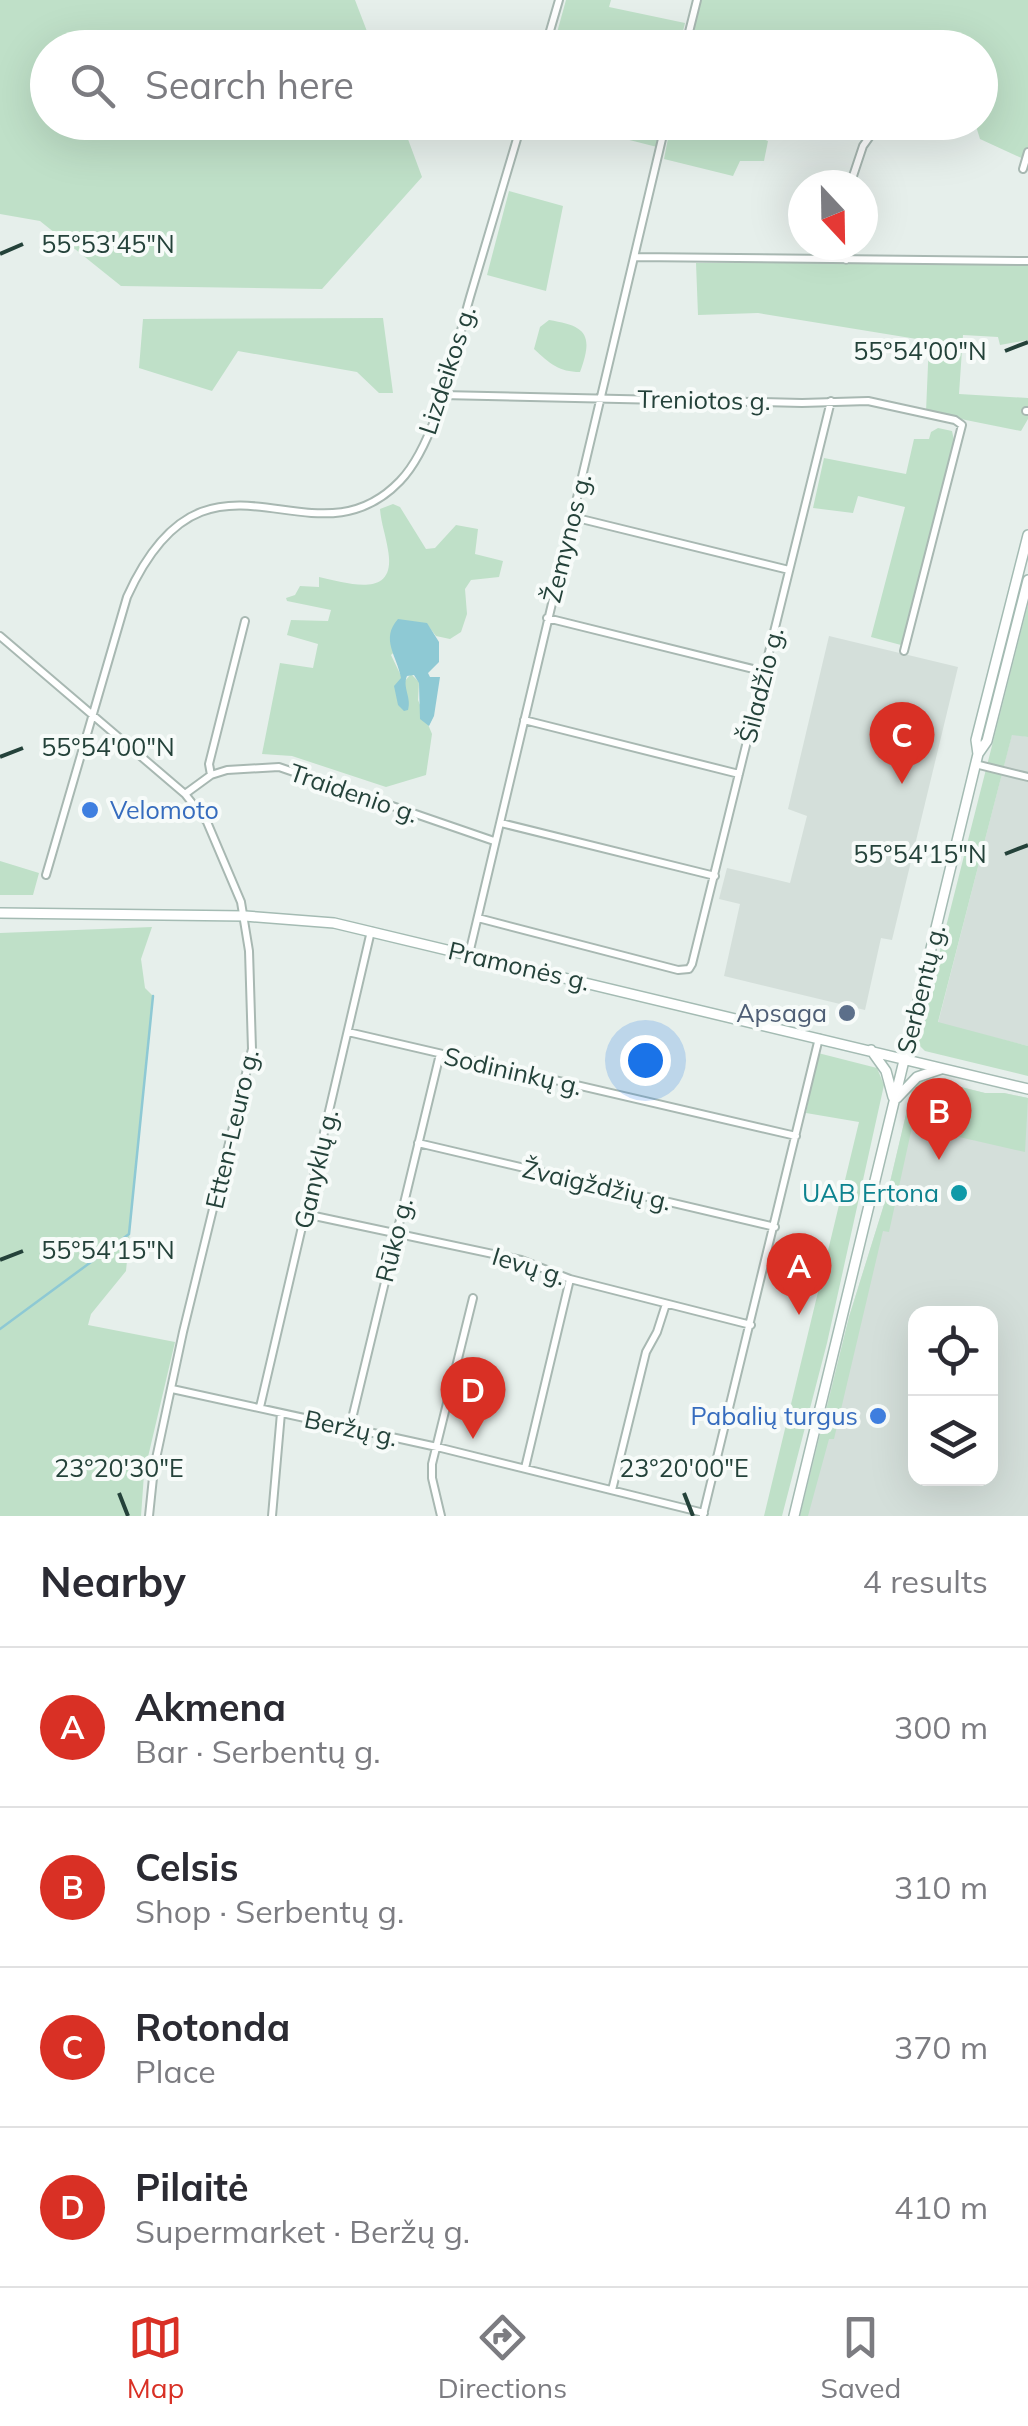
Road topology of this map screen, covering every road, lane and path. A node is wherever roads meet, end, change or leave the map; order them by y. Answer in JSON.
{"nodes":[{"id":1,"x":559,"y":0,"type":"edge"},
{"id":2,"x":697,"y":0,"type":"edge"},
{"id":3,"x":550,"y":30,"type":"edge"},
{"id":4,"x":690,"y":30,"type":"edge"},
{"id":5,"x":517,"y":140,"type":"edge"},
{"id":6,"x":662,"y":140,"type":"edge"},
{"id":7,"x":867,"y":140,"type":"edge"},
{"id":8,"x":1028,"y":152,"type":"edge"},
{"id":9,"x":1022,"y":169,"type":"dead end"},
{"id":10,"x":855,"y":170,"type":"edge"},
{"id":11,"x":634,"y":257,"type":"junction"},
{"id":12,"x":788,"y":259,"type":"edge"},
{"id":13,"x":846,"y":260,"type":"edge"},
{"id":14,"x":1028,"y":261,"type":"edge"},
{"id":15,"x":442,"y":395,"type":"junction"},
{"id":16,"x":600,"y":398,"type":"junction"},
{"id":17,"x":831,"y":402,"type":"junction"},
{"id":18,"x":573,"y":517,"type":"junction"},
{"id":19,"x":1028,"y":535,"type":"edge"},
{"id":20,"x":789,"y":570,"type":"junction"},
{"id":21,"x":1028,"y":580,"type":"edge"},
{"id":22,"x":547,"y":618,"type":"junction"},
{"id":23,"x":245,"y":620,"type":"dead end"},
{"id":24,"x":0,"y":636,"type":"edge"},
{"id":25,"x":904,"y":651,"type":"dead end"},
{"id":26,"x":766,"y":672,"type":"junction"},
{"id":27,"x":92,"y":717,"type":"junction"},
{"id":28,"x":524,"y":720,"type":"junction"},
{"id":29,"x":976,"y":759,"type":"junction"},
{"id":30,"x":739,"y":774,"type":"junction"},
{"id":31,"x":211,"y":775,"type":"junction"},
{"id":32,"x":1028,"y":777,"type":"edge"},
{"id":33,"x":185,"y":794,"type":"junction"},
{"id":34,"x":501,"y":822,"type":"junction"},
{"id":35,"x":494,"y":841,"type":"junction"},
{"id":36,"x":46,"y":875,"type":"dead end"},
{"id":37,"x":715,"y":876,"type":"junction"},
{"id":38,"x":0,"y":914,"type":"edge"},
{"id":39,"x":245,"y":916,"type":"junction"},
{"id":40,"x":478,"y":918,"type":"junction"},
{"id":41,"x":371,"y":931,"type":"junction"},
{"id":42,"x":469,"y":954,"type":"junction"},
{"id":43,"x":348,"y":1032,"type":"junction"},
{"id":44,"x":819,"y":1038,"type":"junction"},
{"id":45,"x":871,"y":1050,"type":"junction"},
{"id":46,"x":440,"y":1054,"type":"junction"},
{"id":47,"x":905,"y":1058,"type":"junction"},
{"id":48,"x":944,"y":1068,"type":"junction"},
{"id":49,"x":1028,"y":1089,"type":"edge"},
{"id":50,"x":894,"y":1101,"type":"junction"},
{"id":51,"x":796,"y":1136,"type":"junction"},
{"id":52,"x":418,"y":1142,"type":"junction"},
{"id":53,"x":305,"y":1214,"type":"junction"},
{"id":54,"x":775,"y":1227,"type":"junction"},
{"id":55,"x":395,"y":1236,"type":"junction"},
{"id":56,"x":570,"y":1279,"type":"junction"},
{"id":57,"x":473,"y":1298,"type":"dead end"},
{"id":58,"x":666,"y":1304,"type":"junction"},
{"id":59,"x":750,"y":1324,"type":"junction"},
{"id":60,"x":172,"y":1389,"type":"junction"},
{"id":61,"x":260,"y":1407,"type":"junction"},
{"id":62,"x":281,"y":1413,"type":"junction"},
{"id":63,"x":350,"y":1427,"type":"junction"},
{"id":64,"x":437,"y":1446,"type":"junction"},
{"id":65,"x":525,"y":1468,"type":"junction"},
{"id":66,"x":612,"y":1490,"type":"junction"},
{"id":67,"x":703,"y":1515,"type":"edge"},
{"id":68,"x":150,"y":1516,"type":"edge"},
{"id":69,"x":272,"y":1516,"type":"edge"},
{"id":70,"x":441,"y":1516,"type":"edge"},
{"id":71,"x":794,"y":1516,"type":"edge"}],
"edges":[{"from":1,"to":3,"type":"street"},
{"from":2,"to":4,"type":"street"},
{"from":5,"to":15,"type":"street","name":"Lizdeikos g."},
{"from":6,"to":11,"type":"street","name":"Žemynos g."},
{"from":7,"to":10,"type":"street"},
{"from":8,"to":9,"type":"street"},
{"from":11,"to":12,"type":"street"},
{"from":11,"to":16,"type":"street","name":"Žemynos g."},
{"from":13,"to":14,"type":"street"},
{"from":15,"to":16,"type":"street","name":"Treniotos g."},
{"from":15,"to":27,"type":"street","name":"Lizdeikos g."},
{"from":16,"to":17,"type":"street","name":"Treniotos g."},
{"from":16,"to":18,"type":"street","name":"Žemynos g."},
{"from":17,"to":20,"type":"street","name":"Šiladžio g."},
{"from":17,"to":25,"type":"street","name":"Treniotos g."},
{"from":18,"to":20,"type":"street"},
{"from":18,"to":22,"type":"street","name":"Žemynos g."},
{"from":19,"to":29,"type":"main road","name":"Serbentų g."},
{"from":20,"to":26,"type":"street","name":"Šiladžio g."},
{"from":21,"to":29,"type":"main road","name":"Serbentų g."},
{"from":22,"to":26,"type":"street"},
{"from":22,"to":28,"type":"street","name":"Žemynos g."},
{"from":23,"to":31,"type":"street"},
{"from":24,"to":27,"type":"street","name":"Etten-Leuro g."},
{"from":26,"to":30,"type":"street","name":"Šiladžio g."},
{"from":27,"to":33,"type":"street","name":"Etten-Leuro g."},
{"from":27,"to":36,"type":"street","name":"Lizdeikos g."},
{"from":28,"to":30,"type":"street"},
{"from":28,"to":34,"type":"street","name":"Žemynos g."},
{"from":29,"to":32,"type":"street"},
{"from":29,"to":47,"type":"main road","name":"Serbentų g."},
{"from":30,"to":37,"type":"street","name":"Šiladžio g."},
{"from":31,"to":33,"type":"street","name":"Traidenio g."},
{"from":31,"to":35,"type":"street","name":"Traidenio g."},
{"from":33,"to":39,"type":"street","name":"Etten-Leuro g."},
{"from":34,"to":35,"type":"street","name":"Žemynos g."},
{"from":34,"to":37,"type":"street"},
{"from":35,"to":40,"type":"street","name":"Žemynos g."},
{"from":37,"to":40,"type":"street","name":"Šiladžio g."},
{"from":38,"to":39,"type":"main road","name":"Pramonės g."},
{"from":39,"to":41,"type":"main road","name":"Pramonės g."},
{"from":39,"to":60,"type":"street","name":"Etten-Leuro g."},
{"from":40,"to":42,"type":"street","name":"Žemynos g."},
{"from":41,"to":42,"type":"main road","name":"Pramonės g."},
{"from":41,"to":43,"type":"street","name":"Ganyklų g."},
{"from":42,"to":44,"type":"main road","name":"Pramonės g."},
{"from":43,"to":46,"type":"street","name":"Sodininkų g."},
{"from":43,"to":53,"type":"street","name":"Ganyklų g."},
{"from":44,"to":45,"type":"main road","name":"Pramonės g."},
{"from":44,"to":51,"type":"street"},
{"from":45,"to":47,"type":"main road","name":"Pramonės g."},
{"from":45,"to":50,"type":"main road"},
{"from":46,"to":51,"type":"street","name":"Sodininkų g."},
{"from":46,"to":52,"type":"street","name":"Rūko g."},
{"from":47,"to":48,"type":"main road","name":"Pramonės g."},
{"from":47,"to":50,"type":"main road","name":"Serbentų g."},
{"from":48,"to":49,"type":"main road","name":"Pramonės g."},
{"from":48,"to":50,"type":"main road"},
{"from":50,"to":71,"type":"main road","name":"Serbentų g."},
{"from":51,"to":54,"type":"street"},
{"from":52,"to":54,"type":"street","name":"Žvaigždžių g."},
{"from":52,"to":55,"type":"street","name":"Rūko g."},
{"from":53,"to":55,"type":"street","name":"Ievų g."},
{"from":53,"to":61,"type":"street","name":"Ganyklų g."},
{"from":54,"to":59,"type":"street"},
{"from":55,"to":56,"type":"street","name":"Ievų g."},
{"from":55,"to":63,"type":"street","name":"Rūko g."},
{"from":56,"to":58,"type":"street","name":"Ievų g."},
{"from":56,"to":65,"type":"street"},
{"from":57,"to":64,"type":"street"},
{"from":58,"to":59,"type":"street","name":"Ievų g."},
{"from":58,"to":66,"type":"street"},
{"from":59,"to":67,"type":"street"},
{"from":60,"to":61,"type":"street","name":"Beržų g."},
{"from":60,"to":68,"type":"street","name":"Etten-Leuro g."},
{"from":61,"to":62,"type":"street","name":"Beržų g."},
{"from":62,"to":63,"type":"street","name":"Beržų g."},
{"from":62,"to":69,"type":"street"},
{"from":63,"to":64,"type":"street","name":"Beržų g."},
{"from":64,"to":65,"type":"street","name":"Beržų g."},
{"from":64,"to":70,"type":"street"},
{"from":65,"to":66,"type":"street","name":"Beržų g."},
{"from":66,"to":67,"type":"street","name":"Beržų g."}]}
